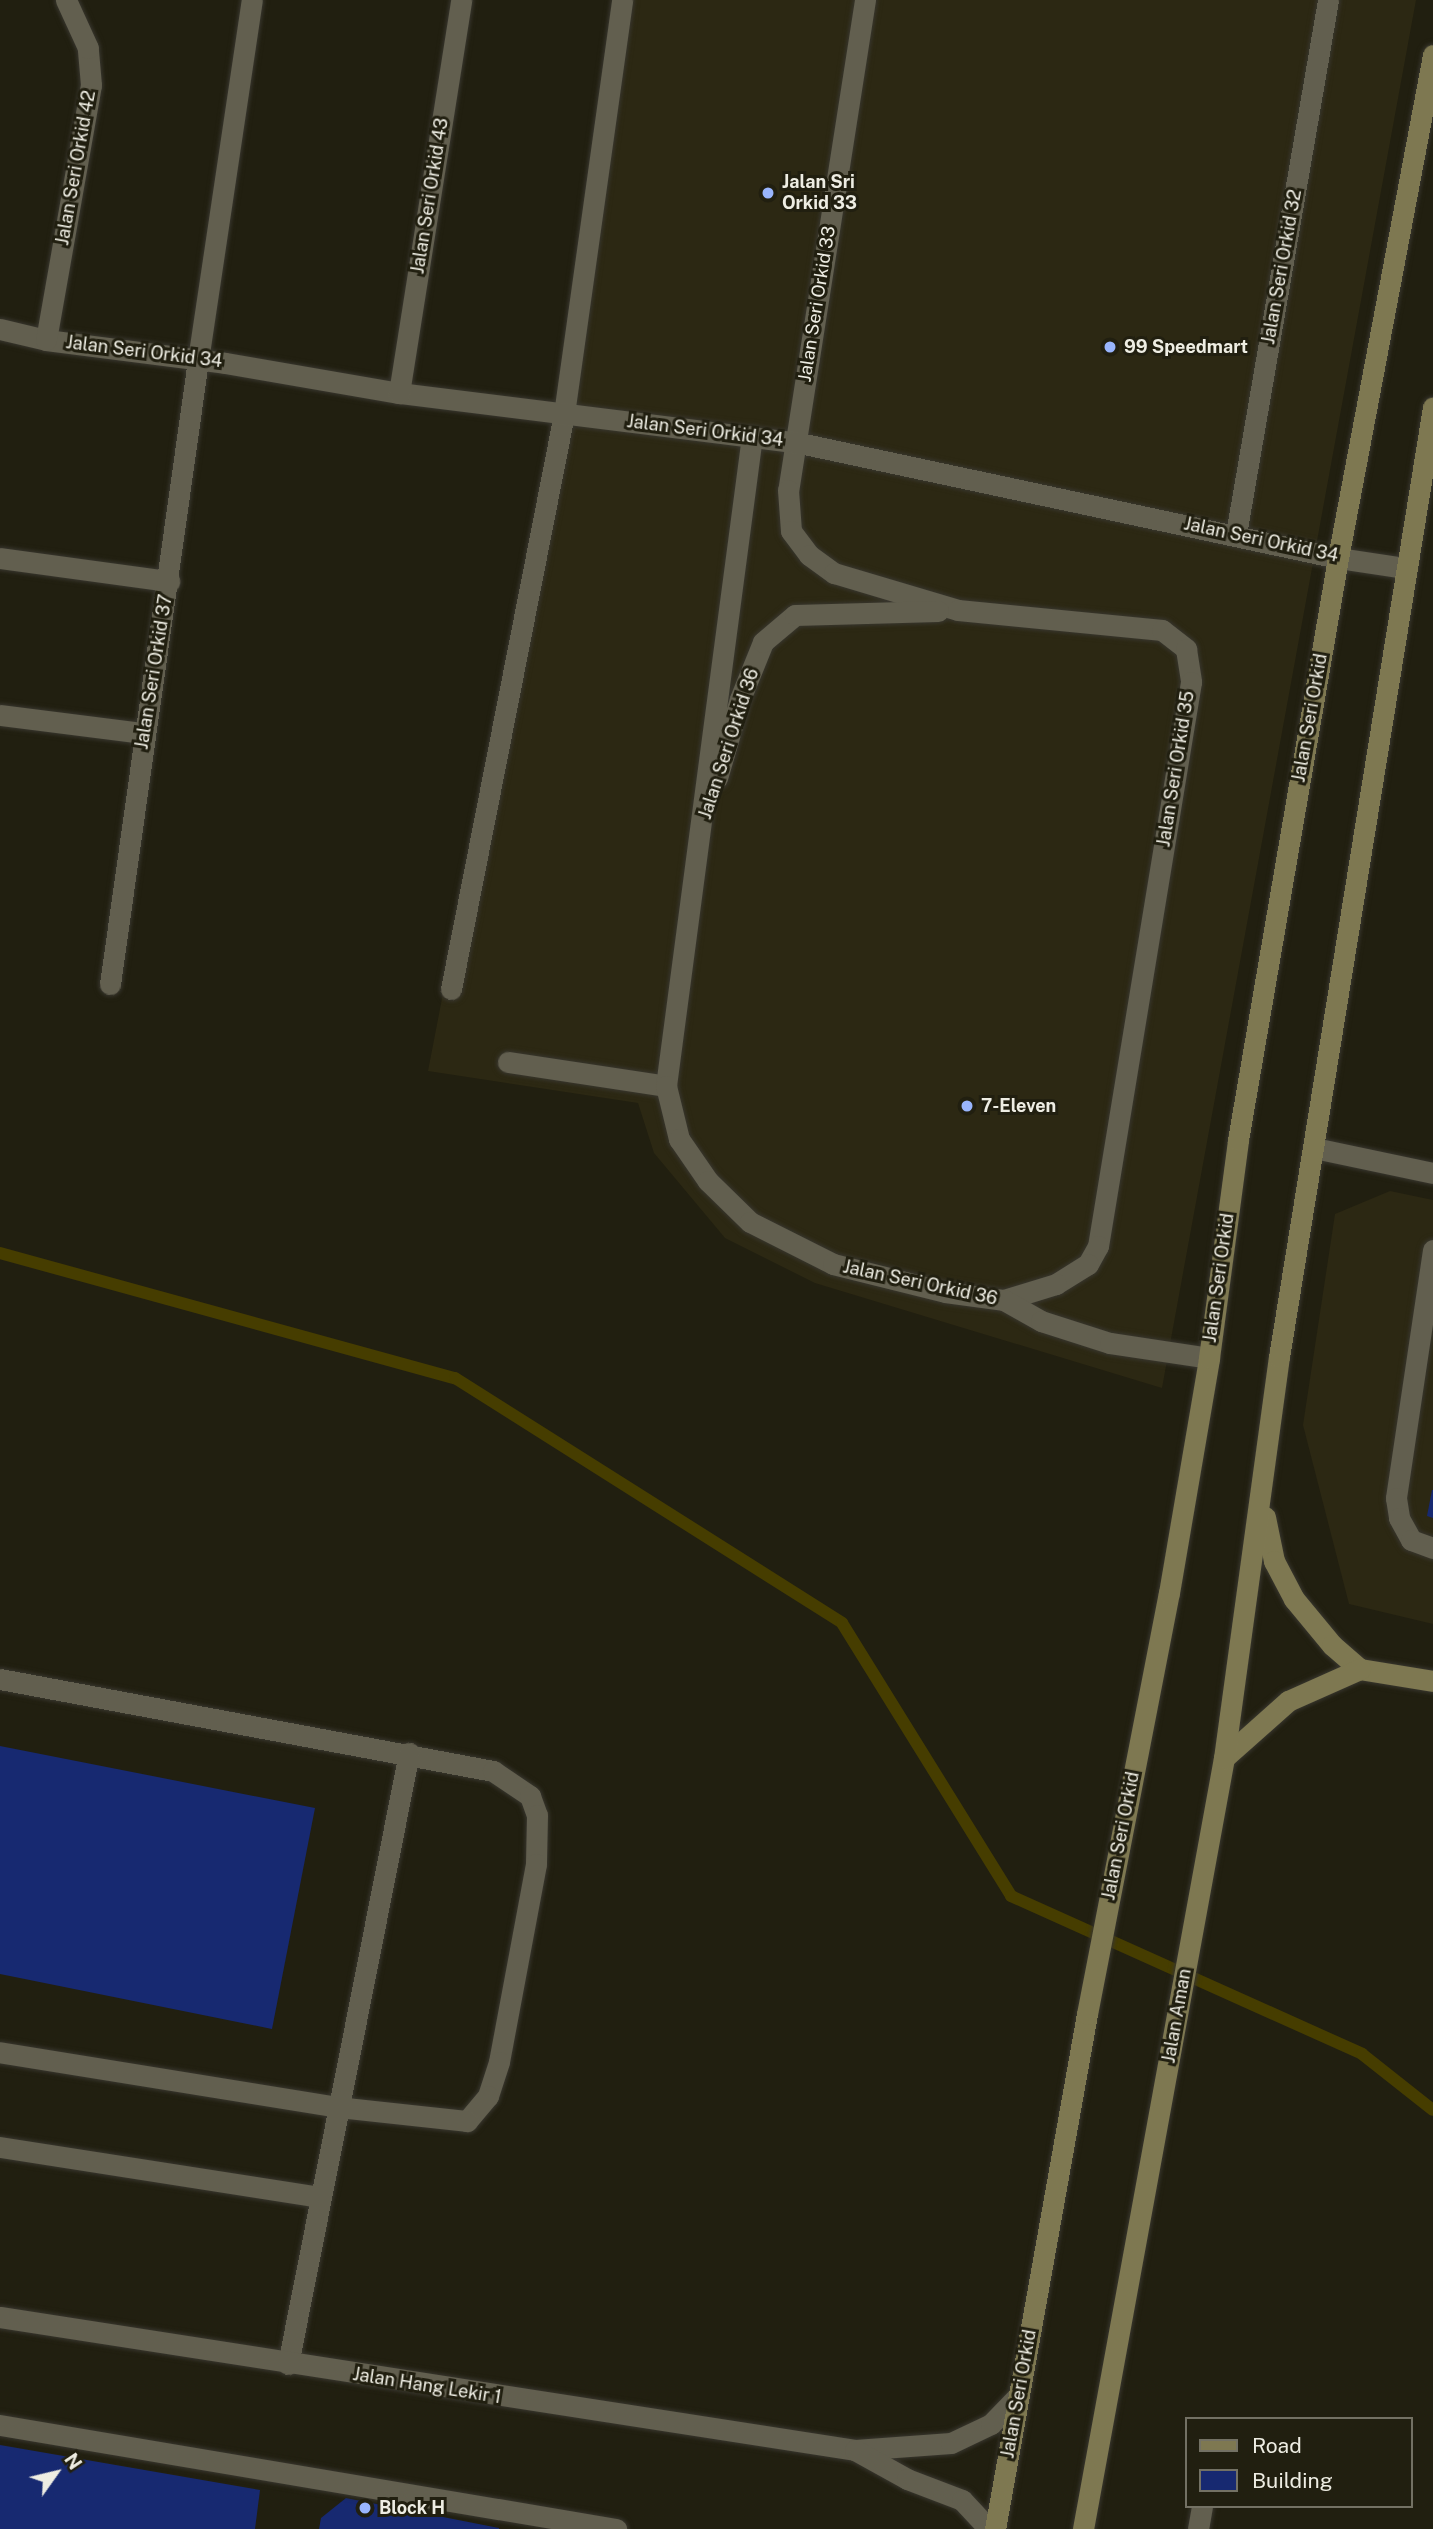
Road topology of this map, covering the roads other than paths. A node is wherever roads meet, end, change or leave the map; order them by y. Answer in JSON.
{"nodes":[{"id":1,"x":66,"y":0,"type":"edge"},
{"id":2,"x":252,"y":0,"type":"edge"},
{"id":3,"x":461,"y":0,"type":"edge"},
{"id":4,"x":622,"y":0,"type":"edge"},
{"id":5,"x":865,"y":0,"type":"edge"},
{"id":6,"x":1328,"y":0,"type":"edge"},
{"id":7,"x":1433,"y":55,"type":"edge"},
{"id":8,"x":0,"y":329,"type":"edge"},
{"id":9,"x":46,"y":340,"type":"junction"},
{"id":10,"x":198,"y":360,"type":"junction"},
{"id":11,"x":399,"y":393,"type":"junction"},
{"id":12,"x":1433,"y":407,"type":"edge"},
{"id":13,"x":564,"y":414,"type":"junction"},
{"id":14,"x":752,"y":436,"type":"junction"},
{"id":15,"x":795,"y":442,"type":"junction"},
{"id":16,"x":1236,"y":534,"type":"junction"},
{"id":17,"x":0,"y":558,"type":"edge"},
{"id":18,"x":1338,"y":558,"type":"junction"},
{"id":19,"x":1405,"y":568,"type":"junction"},
{"id":20,"x":169,"y":581,"type":"junction"},
{"id":21,"x":958,"y":610,"type":"junction"},
{"id":22,"x":0,"y":715,"type":"edge"},
{"id":23,"x":143,"y":733,"type":"junction"},
{"id":24,"x":698,"y":841,"type":"junction"},
{"id":25,"x":110,"y":984,"type":"dead end"},
{"id":26,"x":452,"y":989,"type":"dead end"},
{"id":27,"x":508,"y":1062,"type":"dead end"},
{"id":28,"x":666,"y":1086,"type":"junction"},
{"id":29,"x":1314,"y":1148,"type":"junction"},
{"id":30,"x":1433,"y":1173,"type":"edge"},
{"id":31,"x":1433,"y":1250,"type":"edge"},
{"id":32,"x":1004,"y":1300,"type":"junction"},
{"id":33,"x":1209,"y":1358,"type":"junction"},
{"id":34,"x":1262,"y":1501,"type":"junction"},
{"id":35,"x":1433,"y":1548,"type":"edge"},
{"id":36,"x":1360,"y":1669,"type":"junction"},
{"id":37,"x":0,"y":1679,"type":"edge"},
{"id":38,"x":1433,"y":1681,"type":"edge"},
{"id":39,"x":409,"y":1753,"type":"junction"},
{"id":40,"x":1224,"y":1758,"type":"junction"},
{"id":41,"x":0,"y":2052,"type":"edge"},
{"id":42,"x":338,"y":2107,"type":"junction"},
{"id":43,"x":0,"y":2147,"type":"edge"},
{"id":44,"x":319,"y":2197,"type":"junction"},
{"id":45,"x":0,"y":2317,"type":"edge"},
{"id":46,"x":288,"y":2364,"type":"junction"},
{"id":47,"x":1019,"y":2395,"type":"junction"},
{"id":48,"x":0,"y":2425,"type":"edge"},
{"id":49,"x":855,"y":2450,"type":"junction"},
{"id":50,"x":1202,"y":2508,"type":"edge"},
{"id":51,"x":616,"y":2529,"type":"edge"},
{"id":52,"x":989,"y":2529,"type":"edge"},
{"id":53,"x":995,"y":2529,"type":"edge"},
{"id":54,"x":1083,"y":2529,"type":"edge"},
{"id":55,"x":1198,"y":2529,"type":"edge"}],
"edges":[{"from":1,"to":9,"type":"street","name":"Jalan Seri Orkid 42"},
{"from":2,"to":10,"type":"street","name":"Jalan Seri Orkid 37"},
{"from":3,"to":11,"type":"street","name":"Jalan Seri Orkid 43"},
{"from":4,"to":13,"type":"street"},
{"from":5,"to":15,"type":"street","name":"Jalan Seri Orkid 33"},
{"from":6,"to":16,"type":"street","name":"Jalan Seri Orkid 32"},
{"from":7,"to":18,"type":"main road","name":"Jalan Seri Orkid"},
{"from":8,"to":9,"type":"street","name":"Jalan Seri Orkid 34"},
{"from":9,"to":10,"type":"street","name":"Jalan Seri Orkid 34"},
{"from":10,"to":11,"type":"street","name":"Jalan Seri Orkid 34"},
{"from":10,"to":20,"type":"street","name":"Jalan Seri Orkid 37"},
{"from":11,"to":13,"type":"street","name":"Jalan Seri Orkid 34"},
{"from":12,"to":19,"type":"main road"},
{"from":13,"to":14,"type":"street","name":"Jalan Seri Orkid 34"},
{"from":13,"to":26,"type":"street"},
{"from":14,"to":15,"type":"street","name":"Jalan Seri Orkid 34"},
{"from":14,"to":24,"type":"street","name":"Jalan Seri Orkid 36"},
{"from":15,"to":16,"type":"street","name":"Jalan Seri Orkid 34"},
{"from":15,"to":21,"type":"street","name":"Jalan Seri Orkid 35"},
{"from":16,"to":18,"type":"street","name":"Jalan Seri Orkid 34"},
{"from":17,"to":20,"type":"street"},
{"from":18,"to":19,"type":"street","name":"Jalan Seri Orkid 34"},
{"from":18,"to":33,"type":"main road","name":"Jalan Seri Orkid"},
{"from":19,"to":29,"type":"main road"},
{"from":20,"to":23,"type":"street","name":"Jalan Seri Orkid 37"},
{"from":21,"to":24,"type":"street","name":"Jalan Seri Orkid 36"},
{"from":21,"to":32,"type":"street","name":"Jalan Seri Orkid 35"},
{"from":22,"to":23,"type":"street"},
{"from":23,"to":25,"type":"street","name":"Jalan Seri Orkid 37"},
{"from":24,"to":28,"type":"street","name":"Jalan Seri Orkid 36"},
{"from":27,"to":28,"type":"street"},
{"from":28,"to":32,"type":"street","name":"Jalan Seri Orkid 36"},
{"from":29,"to":30,"type":"street"},
{"from":29,"to":34,"type":"main road"},
{"from":31,"to":35,"type":"street"},
{"from":32,"to":33,"type":"street","name":"Jalan Seri Orkid 36"},
{"from":33,"to":47,"type":"main road","name":"Jalan Seri Orkid"},
{"from":34,"to":36,"type":"main road"},
{"from":34,"to":40,"type":"main road","name":"Jalan Aman"},
{"from":36,"to":38,"type":"main road"},
{"from":36,"to":40,"type":"main road"},
{"from":37,"to":39,"type":"street"},
{"from":39,"to":42,"type":"street"},
{"from":39,"to":42,"type":"street"},
{"from":40,"to":54,"type":"main road","name":"Jalan Aman"},
{"from":41,"to":42,"type":"street"},
{"from":42,"to":44,"type":"street"},
{"from":43,"to":44,"type":"street"},
{"from":44,"to":46,"type":"street"},
{"from":45,"to":46,"type":"street","name":"Jalan Hang Lekir 1"},
{"from":46,"to":49,"type":"street","name":"Jalan Hang Lekir 1"},
{"from":47,"to":49,"type":"street","name":"Jalan Hang Lekir 1"},
{"from":47,"to":53,"type":"main road","name":"Jalan Seri Orkid"},
{"from":48,"to":51,"type":"street"},
{"from":49,"to":52,"type":"street","name":"Jalan Hang Lekir 1"},
{"from":50,"to":55,"type":"street"}]}
